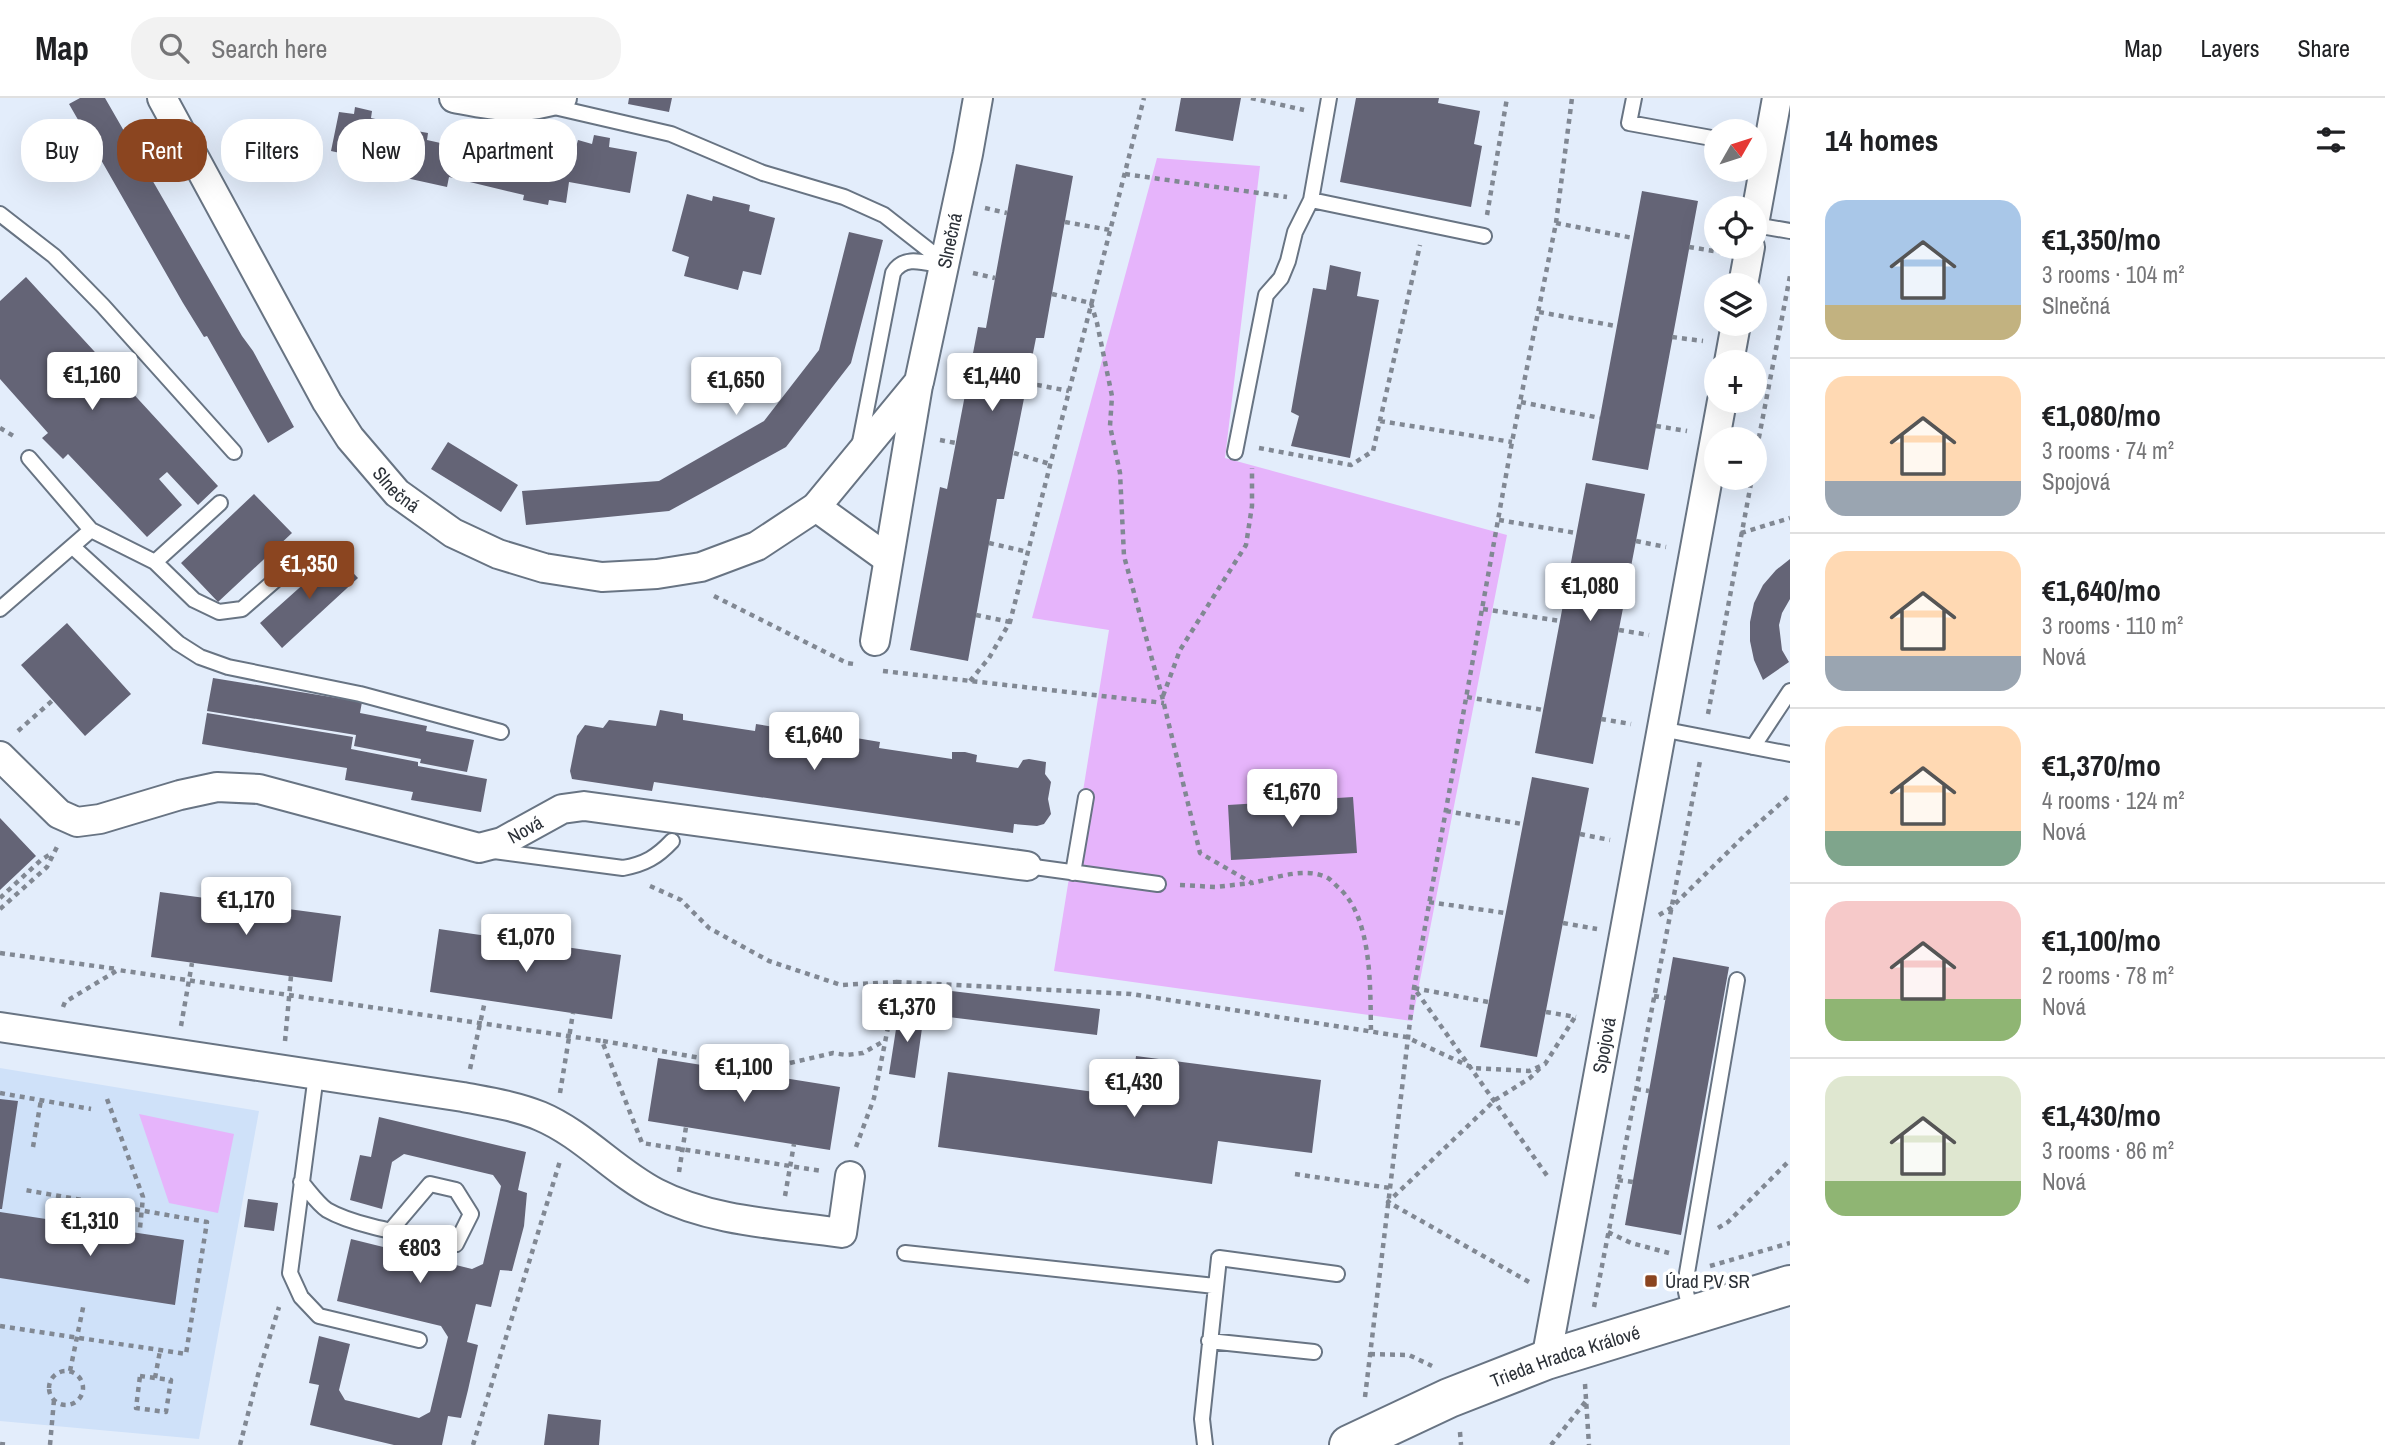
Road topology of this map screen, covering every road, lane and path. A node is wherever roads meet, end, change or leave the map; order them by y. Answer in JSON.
{"nodes":[{"id":1,"x":162,"y":98,"type":"edge"},
{"id":2,"x":454,"y":98,"type":"edge"},
{"id":3,"x":978,"y":98,"type":"edge"},
{"id":4,"x":1144,"y":98,"type":"edge"},
{"id":5,"x":1251,"y":98,"type":"edge"},
{"id":6,"x":1329,"y":98,"type":"edge"},
{"id":7,"x":1507,"y":98,"type":"edge"},
{"id":8,"x":1572,"y":98,"type":"edge"},
{"id":9,"x":1634,"y":98,"type":"edge"},
{"id":10,"x":1777,"y":98,"type":"edge"},
{"id":11,"x":551,"y":101,"type":"edge"},
{"id":12,"x":1326,"y":114,"type":"junction"},
{"id":13,"x":1768,"y":128,"type":"edge"},
{"id":14,"x":1704,"y":137,"type":"edge"},
{"id":15,"x":1125,"y":174,"type":"junction"},
{"id":16,"x":1287,"y":197,"type":"dead end"},
{"id":17,"x":1311,"y":200,"type":"junction"},
{"id":18,"x":991,"y":209,"type":"dead end"},
{"id":19,"x":1007,"y":213,"type":"dead end"},
{"id":20,"x":0,"y":214,"type":"edge"},
{"id":21,"x":1065,"y":222,"type":"dead end"},
{"id":22,"x":1556,"y":223,"type":"junction"},
{"id":23,"x":1425,"y":224,"type":"junction"},
{"id":24,"x":1767,"y":227,"type":"edge"},
{"id":25,"x":1110,"y":230,"type":"junction"},
{"id":26,"x":1790,"y":231,"type":"edge"},
{"id":27,"x":1484,"y":236,"type":"joint"},
{"id":28,"x":1633,"y":239,"type":"dead end"},
{"id":29,"x":943,"y":264,"type":"junction"},
{"id":30,"x":979,"y":274,"type":"dead end"},
{"id":31,"x":1790,"y":276,"type":"edge"},
{"id":32,"x":995,"y":278,"type":"dead end"},
{"id":33,"x":1052,"y":294,"type":"dead end"},
{"id":34,"x":1091,"y":303,"type":"junction"},
{"id":35,"x":1539,"y":312,"type":"junction"},
{"id":36,"x":1616,"y":327,"type":"dead end"},
{"id":37,"x":957,"y":372,"type":"dead end"},
{"id":38,"x":969,"y":374,"type":"dead end"},
{"id":39,"x":919,"y":382,"type":"junction"},
{"id":40,"x":1027,"y":383,"type":"dead end"},
{"id":41,"x":1069,"y":391,"type":"junction"},
{"id":42,"x":1521,"y":402,"type":"junction"},
{"id":43,"x":1720,"y":413,"type":"edge"},
{"id":44,"x":1600,"y":418,"type":"dead end"},
{"id":45,"x":1380,"y":421,"type":"junction"},
{"id":46,"x":1761,"y":427,"type":"edge"},
{"id":47,"x":943,"y":441,"type":"dead end"},
{"id":48,"x":1512,"y":442,"type":"junction"},
{"id":49,"x":956,"y":443,"type":"dead end"},
{"id":50,"x":1241,"y":447,"type":"junction"},
{"id":51,"x":234,"y":452,"type":"dead end"},
{"id":52,"x":1014,"y":453,"type":"dead end"},
{"id":53,"x":29,"y":458,"type":"dead end"},
{"id":54,"x":856,"y":460,"type":"junction"},
{"id":55,"x":1050,"y":464,"type":"junction"},
{"id":56,"x":1750,"y":490,"type":"edge"},
{"id":57,"x":220,"y":503,"type":"dead end"},
{"id":58,"x":816,"y":507,"type":"junction"},
{"id":59,"x":1790,"y":517,"type":"edge"},
{"id":60,"x":1499,"y":520,"type":"junction"},
{"id":61,"x":91,"y":530,"type":"junction"},
{"id":62,"x":1576,"y":533,"type":"dead end"},
{"id":63,"x":1741,"y":533,"type":"junction"},
{"id":64,"x":989,"y":543,"type":"dead end"},
{"id":65,"x":73,"y":547,"type":"junction"},
{"id":66,"x":1028,"y":552,"type":"junction"},
{"id":67,"x":303,"y":555,"type":"dead end"},
{"id":68,"x":888,"y":559,"type":"junction"},
{"id":69,"x":155,"y":562,"type":"junction"},
{"id":70,"x":707,"y":593,"type":"dead end"},
{"id":71,"x":1483,"y":608,"type":"junction"},
{"id":72,"x":0,"y":609,"type":"edge"},
{"id":73,"x":976,"y":615,"type":"dead end"},
{"id":74,"x":1560,"y":621,"type":"dead end"},
{"id":75,"x":1010,"y":622,"type":"junction"},
{"id":76,"x":875,"y":641,"type":"dead end"},
{"id":77,"x":859,"y":665,"type":"dead end"},
{"id":78,"x":871,"y":668,"type":"dead end"},
{"id":79,"x":970,"y":681,"type":"junction"},
{"id":80,"x":1790,"y":691,"type":"edge"},
{"id":81,"x":1467,"y":697,"type":"junction"},
{"id":82,"x":52,"y":699,"type":"dead end"},
{"id":83,"x":1163,"y":700,"type":"junction"},
{"id":84,"x":1543,"y":710,"type":"dead end"},
{"id":85,"x":1661,"y":729,"type":"junction"},
{"id":86,"x":501,"y":732,"type":"dead end"},
{"id":87,"x":17,"y":733,"type":"dead end"},
{"id":88,"x":1704,"y":737,"type":"junction"},
{"id":89,"x":1753,"y":747,"type":"junction"},
{"id":90,"x":1790,"y":754,"type":"edge"},
{"id":91,"x":0,"y":756,"type":"edge"},
{"id":92,"x":1790,"y":795,"type":"edge"},
{"id":93,"x":1086,"y":797,"type":"dead end"},
{"id":94,"x":1446,"y":811,"type":"junction"},
{"id":95,"x":1522,"y":824,"type":"dead end"},
{"id":96,"x":672,"y":841,"type":"dead end"},
{"id":97,"x":479,"y":848,"type":"junction"},
{"id":98,"x":54,"y":852,"type":"dead end"},
{"id":99,"x":1027,"y":866,"type":"joint"},
{"id":100,"x":47,"y":867,"type":"dead end"},
{"id":101,"x":623,"y":868,"type":"junction"},
{"id":102,"x":1073,"y":873,"type":"junction"},
{"id":103,"x":1252,"y":883,"type":"junction"},
{"id":104,"x":1158,"y":884,"type":"joint"},
{"id":105,"x":0,"y":898,"type":"edge"},
{"id":106,"x":1429,"y":902,"type":"junction"},
{"id":107,"x":1671,"y":908,"type":"junction"},
{"id":108,"x":0,"y":909,"type":"edge"},
{"id":109,"x":1505,"y":913,"type":"dead end"},
{"id":110,"x":1624,"y":934,"type":"junction"},
{"id":111,"x":0,"y":953,"type":"edge"},
{"id":112,"x":192,"y":963,"type":"dead end"},
{"id":113,"x":118,"y":970,"type":"junction"},
{"id":114,"x":291,"y":976,"type":"dead end"},
{"id":115,"x":189,"y":980,"type":"junction"},
{"id":116,"x":1737,"y":980,"type":"dead end"},
{"id":117,"x":897,"y":982,"type":"junction"},
{"id":118,"x":1414,"y":988,"type":"junction"},
{"id":119,"x":289,"y":994,"type":"junction"},
{"id":120,"x":1654,"y":996,"type":"junction"},
{"id":121,"x":1666,"y":998,"type":"dead end"},
{"id":122,"x":485,"y":1001,"type":"dead end"},
{"id":123,"x":1488,"y":1002,"type":"dead end"},
{"id":124,"x":573,"y":1013,"type":"dead end"},
{"id":125,"x":1575,"y":1017,"type":"dead end"},
{"id":126,"x":481,"y":1021,"type":"junction"},
{"id":127,"x":0,"y":1027,"type":"edge"},
{"id":128,"x":1371,"y":1032,"type":"junction"},
{"id":129,"x":48,"y":1035,"type":"junction"},
{"id":130,"x":569,"y":1035,"type":"junction"},
{"id":131,"x":1406,"y":1037,"type":"junction"},
{"id":132,"x":602,"y":1041,"type":"junction"},
{"id":133,"x":884,"y":1041,"type":"junction"},
{"id":134,"x":177,"y":1054,"type":"junction"},
{"id":135,"x":1545,"y":1064,"type":"junction"},
{"id":136,"x":1473,"y":1068,"type":"junction"},
{"id":137,"x":281,"y":1069,"type":"junction"},
{"id":138,"x":316,"y":1075,"type":"junction"},
{"id":139,"x":1636,"y":1089,"type":"junction"},
{"id":140,"x":1649,"y":1091,"type":"dead end"},
{"id":141,"x":0,"y":1093,"type":"edge"},
{"id":142,"x":463,"y":1097,"type":"junction"},
{"id":143,"x":107,"y":1099,"type":"dead end"},
{"id":144,"x":41,"y":1100,"type":"junction"},
{"id":145,"x":1495,"y":1100,"type":"junction"},
{"id":146,"x":91,"y":1109,"type":"dead end"},
{"id":147,"x":686,"y":1127,"type":"dead end"},
{"id":148,"x":562,"y":1128,"type":"junction"},
{"id":149,"x":684,"y":1138,"type":"dead end"},
{"id":150,"x":794,"y":1144,"type":"dead end"},
{"id":151,"x":33,"y":1147,"type":"dead end"},
{"id":152,"x":1790,"y":1160,"type":"edge"},
{"id":153,"x":790,"y":1166,"type":"junction"},
{"id":154,"x":1295,"y":1174,"type":"dead end"},
{"id":155,"x":845,"y":1175,"type":"junction"},
{"id":156,"x":1618,"y":1180,"type":"junction"},
{"id":157,"x":301,"y":1182,"type":"junction"},
{"id":158,"x":1633,"y":1182,"type":"dead end"},
{"id":159,"x":1390,"y":1188,"type":"junction"},
{"id":160,"x":26,"y":1190,"type":"dead end"},
{"id":161,"x":1388,"y":1202,"type":"junction"},
{"id":162,"x":141,"y":1211,"type":"junction"},
{"id":163,"x":1573,"y":1212,"type":"junction"},
{"id":164,"x":780,"y":1224,"type":"junction"},
{"id":165,"x":140,"y":1228,"type":"dead end"},
{"id":166,"x":391,"y":1230,"type":"junction"},
{"id":167,"x":1608,"y":1232,"type":"junction"},
{"id":168,"x":1693,"y":1242,"type":"junction"},
{"id":169,"x":1790,"y":1242,"type":"edge"},
{"id":170,"x":905,"y":1253,"type":"dead end"},
{"id":171,"x":1689,"y":1265,"type":"junction"},
{"id":172,"x":290,"y":1273,"type":"junction"},
{"id":173,"x":1336,"y":1274,"type":"dead end"},
{"id":174,"x":1790,"y":1285,"type":"edge"},
{"id":175,"x":1215,"y":1286,"type":"junction"},
{"id":176,"x":1557,"y":1299,"type":"junction"},
{"id":177,"x":84,"y":1303,"type":"dead end"},
{"id":178,"x":1594,"y":1307,"type":"dead end"},
{"id":179,"x":1692,"y":1315,"type":"junction"},
{"id":180,"x":0,"y":1326,"type":"edge"},
{"id":181,"x":77,"y":1337,"type":"junction"},
{"id":182,"x":419,"y":1340,"type":"dead end"},
{"id":183,"x":1209,"y":1341,"type":"junction"},
{"id":184,"x":160,"y":1350,"type":"junction"},
{"id":185,"x":1314,"y":1352,"type":"dead end"},
{"id":186,"x":1370,"y":1353,"type":"junction"},
{"id":187,"x":1546,"y":1360,"type":"junction"},
{"id":188,"x":1436,"y":1368,"type":"dead end"},
{"id":189,"x":70,"y":1371,"type":"junction"},
{"id":190,"x":155,"y":1378,"type":"junction"},
{"id":191,"x":1585,"y":1379,"type":"dead end"},
{"id":192,"x":54,"y":1400,"type":"junction"},
{"id":193,"x":1586,"y":1400,"type":"junction"},
{"id":194,"x":1364,"y":1401,"type":"dead end"},
{"id":195,"x":0,"y":1444,"type":"edge"},
{"id":196,"x":9,"y":1445,"type":"edge"},
{"id":197,"x":50,"y":1445,"type":"edge"},
{"id":198,"x":240,"y":1445,"type":"edge"},
{"id":199,"x":473,"y":1445,"type":"edge"},
{"id":200,"x":1205,"y":1445,"type":"edge"},
{"id":201,"x":1349,"y":1445,"type":"edge"},
{"id":202,"x":1551,"y":1445,"type":"edge"},
{"id":203,"x":1589,"y":1445,"type":"edge"}],
"edges":[{"from":1,"to":58,"type":"street","name":"Slnečná"},
{"from":2,"to":11,"type":"street"},
{"from":3,"to":29,"type":"street","name":"Slnečná"},
{"from":4,"to":15,"type":"path"},
{"from":5,"to":12,"type":"path"},
{"from":6,"to":12,"type":"lane"},
{"from":7,"to":27,"type":"path"},
{"from":8,"to":22,"type":"path"},
{"from":9,"to":14,"type":"lane"},
{"from":10,"to":13,"type":"street"},
{"from":11,"to":29,"type":"lane"},
{"from":12,"to":17,"type":"lane"},
{"from":15,"to":16,"type":"path"},
{"from":15,"to":25,"type":"path"},
{"from":17,"to":23,"type":"lane"},
{"from":17,"to":50,"type":"lane"},
{"from":18,"to":19,"type":"path"},
{"from":20,"to":51,"type":"lane"},
{"from":21,"to":25,"type":"path"},
{"from":22,"to":28,"type":"path"},
{"from":22,"to":35,"type":"path"},
{"from":23,"to":27,"type":"lane"},
{"from":23,"to":45,"type":"path"},
{"from":24,"to":26,"type":"lane"},
{"from":25,"to":34,"type":"path"},
{"from":29,"to":39,"type":"street","name":"Slnečná"},
{"from":29,"to":54,"type":"lane"},
{"from":30,"to":32,"type":"path"},
{"from":31,"to":46,"type":"path"},
{"from":33,"to":34,"type":"path"},
{"from":34,"to":41,"type":"path"},
{"from":34,"to":83,"type":"path"},
{"from":35,"to":36,"type":"path"},
{"from":35,"to":42,"type":"path"},
{"from":37,"to":38,"type":"path"},
{"from":39,"to":54,"type":"street","name":"Slnečná"},
{"from":39,"to":68,"type":"street","name":"Slnečná"},
{"from":40,"to":41,"type":"path"},
{"from":41,"to":55,"type":"path"},
{"from":42,"to":44,"type":"path"},
{"from":42,"to":48,"type":"path"},
{"from":43,"to":85,"type":"street","name":"Spojová"},
{"from":45,"to":48,"type":"path"},
{"from":45,"to":50,"type":"path"},
{"from":47,"to":49,"type":"path"},
{"from":48,"to":60,"type":"path"},
{"from":50,"to":83,"type":"path"},
{"from":52,"to":55,"type":"path"},
{"from":53,"to":61,"type":"lane"},
{"from":54,"to":58,"type":"street","name":"Slnečná"},
{"from":55,"to":66,"type":"path"},
{"from":56,"to":63,"type":"path"},
{"from":57,"to":69,"type":"lane"},
{"from":58,"to":68,"type":"street"},
{"from":59,"to":63,"type":"path"},
{"from":60,"to":62,"type":"path"},
{"from":60,"to":71,"type":"path"},
{"from":61,"to":65,"type":"lane"},
{"from":61,"to":69,"type":"lane"},
{"from":63,"to":88,"type":"path"},
{"from":64,"to":66,"type":"path"},
{"from":65,"to":72,"type":"lane"},
{"from":65,"to":86,"type":"lane"},
{"from":66,"to":75,"type":"path"},
{"from":67,"to":69,"type":"lane"},
{"from":68,"to":76,"type":"street","name":"Slnečná"},
{"from":70,"to":77,"type":"path"},
{"from":71,"to":74,"type":"path"},
{"from":71,"to":81,"type":"path"},
{"from":73,"to":75,"type":"path"},
{"from":75,"to":79,"type":"path"},
{"from":78,"to":79,"type":"path"},
{"from":79,"to":83,"type":"path"},
{"from":80,"to":89,"type":"lane"},
{"from":81,"to":84,"type":"path"},
{"from":81,"to":94,"type":"path"},
{"from":82,"to":87,"type":"path"},
{"from":83,"to":103,"type":"path"},
{"from":85,"to":88,"type":"lane"},
{"from":85,"to":110,"type":"street","name":"Spojová"},
{"from":88,"to":89,"type":"lane"},
{"from":88,"to":107,"type":"path"},
{"from":89,"to":90,"type":"lane"},
{"from":91,"to":97,"type":"street"},
{"from":92,"to":107,"type":"path"},
{"from":93,"to":102,"type":"lane"},
{"from":94,"to":95,"type":"path"},
{"from":94,"to":106,"type":"path"},
{"from":96,"to":101,"type":"lane"},
{"from":97,"to":99,"type":"street","name":"Nová"},
{"from":97,"to":101,"type":"lane"},
{"from":98,"to":105,"type":"path"},
{"from":99,"to":102,"type":"lane"},
{"from":100,"to":108,"type":"path"},
{"from":101,"to":117,"type":"path"},
{"from":102,"to":104,"type":"lane"},
{"from":103,"to":104,"type":"path"},
{"from":103,"to":128,"type":"path"},
{"from":106,"to":109,"type":"path"},
{"from":106,"to":118,"type":"path"},
{"from":107,"to":110,"type":"path"},
{"from":107,"to":120,"type":"path"},
{"from":110,"to":163,"type":"street","name":"Spojová"},
{"from":111,"to":113,"type":"path"},
{"from":112,"to":115,"type":"path"},
{"from":113,"to":115,"type":"path"},
{"from":113,"to":129,"type":"path"},
{"from":114,"to":119,"type":"path"},
{"from":115,"to":119,"type":"path"},
{"from":115,"to":134,"type":"path"},
{"from":116,"to":168,"type":"lane"},
{"from":117,"to":128,"type":"path"},
{"from":117,"to":133,"type":"path"},
{"from":118,"to":123,"type":"path"},
{"from":118,"to":131,"type":"path"},
{"from":118,"to":136,"type":"path"},
{"from":119,"to":126,"type":"path"},
{"from":119,"to":137,"type":"path"},
{"from":120,"to":121,"type":"path"},
{"from":120,"to":139,"type":"path"},
{"from":122,"to":126,"type":"path"},
{"from":124,"to":130,"type":"path"},
{"from":125,"to":135,"type":"path"},
{"from":126,"to":130,"type":"path"},
{"from":126,"to":142,"type":"path"},
{"from":127,"to":129,"type":"street"},
{"from":128,"to":131,"type":"path"},
{"from":129,"to":134,"type":"street"},
{"from":130,"to":132,"type":"path"},
{"from":130,"to":148,"type":"path"},
{"from":131,"to":136,"type":"path"},
{"from":131,"to":159,"type":"path"},
{"from":132,"to":133,"type":"path"},
{"from":132,"to":153,"type":"path"},
{"from":133,"to":155,"type":"path"},
{"from":134,"to":137,"type":"street"},
{"from":135,"to":136,"type":"path"},
{"from":135,"to":145,"type":"path"},
{"from":136,"to":145,"type":"path"},
{"from":137,"to":138,"type":"street"},
{"from":138,"to":142,"type":"street"},
{"from":138,"to":157,"type":"lane"},
{"from":139,"to":140,"type":"path"},
{"from":139,"to":156,"type":"path"},
{"from":141,"to":144,"type":"path"},
{"from":142,"to":148,"type":"street"},
{"from":143,"to":162,"type":"path"},
{"from":144,"to":146,"type":"path"},
{"from":144,"to":151,"type":"path"},
{"from":145,"to":161,"type":"path"},
{"from":145,"to":163,"type":"path"},
{"from":147,"to":149,"type":"path"},
{"from":148,"to":164,"type":"street"},
{"from":148,"to":199,"type":"path"},
{"from":150,"to":153,"type":"path"},
{"from":152,"to":168,"type":"path"},
{"from":153,"to":155,"type":"path"},
{"from":153,"to":164,"type":"path"},
{"from":154,"to":159,"type":"path"},
{"from":155,"to":164,"type":"street"},
{"from":156,"to":158,"type":"path"},
{"from":156,"to":167,"type":"path"},
{"from":157,"to":166,"type":"lane"},
{"from":157,"to":172,"type":"lane"},
{"from":159,"to":161,"type":"path"},
{"from":160,"to":162,"type":"path"},
{"from":161,"to":176,"type":"path"},
{"from":161,"to":186,"type":"path"},
{"from":162,"to":165,"type":"path"},
{"from":162,"to":184,"type":"path"},
{"from":163,"to":176,"type":"street","name":"Spojová"},
{"from":166,"to":166,"type":"lane"},
{"from":167,"to":171,"type":"path"},
{"from":167,"to":178,"type":"path"},
{"from":168,"to":171,"type":"lane"},
{"from":169,"to":171,"type":"path"},
{"from":170,"to":175,"type":"lane"},
{"from":171,"to":179,"type":"lane"},
{"from":172,"to":182,"type":"lane"},
{"from":172,"to":198,"type":"path"},
{"from":173,"to":175,"type":"lane"},
{"from":174,"to":179,"type":"street","name":"Trieda Hradca Králové"},
{"from":175,"to":183,"type":"lane"},
{"from":176,"to":187,"type":"street","name":"Spojová"},
{"from":177,"to":181,"type":"path"},
{"from":179,"to":187,"type":"street","name":"Trieda Hradca Králové"},
{"from":180,"to":181,"type":"path"},
{"from":181,"to":184,"type":"path"},
{"from":181,"to":189,"type":"path"},
{"from":183,"to":185,"type":"lane"},
{"from":183,"to":200,"type":"lane"},
{"from":184,"to":190,"type":"path"},
{"from":186,"to":188,"type":"path"},
{"from":186,"to":194,"type":"path"},
{"from":187,"to":201,"type":"street","name":"Trieda Hradca Králové"},
{"from":189,"to":192,"type":"path"},
{"from":189,"to":192,"type":"path"},
{"from":190,"to":190,"type":"path"},
{"from":191,"to":193,"type":"path"},
{"from":192,"to":197,"type":"path"},
{"from":193,"to":202,"type":"path"},
{"from":193,"to":203,"type":"path"},
{"from":195,"to":196,"type":"path"}]}
